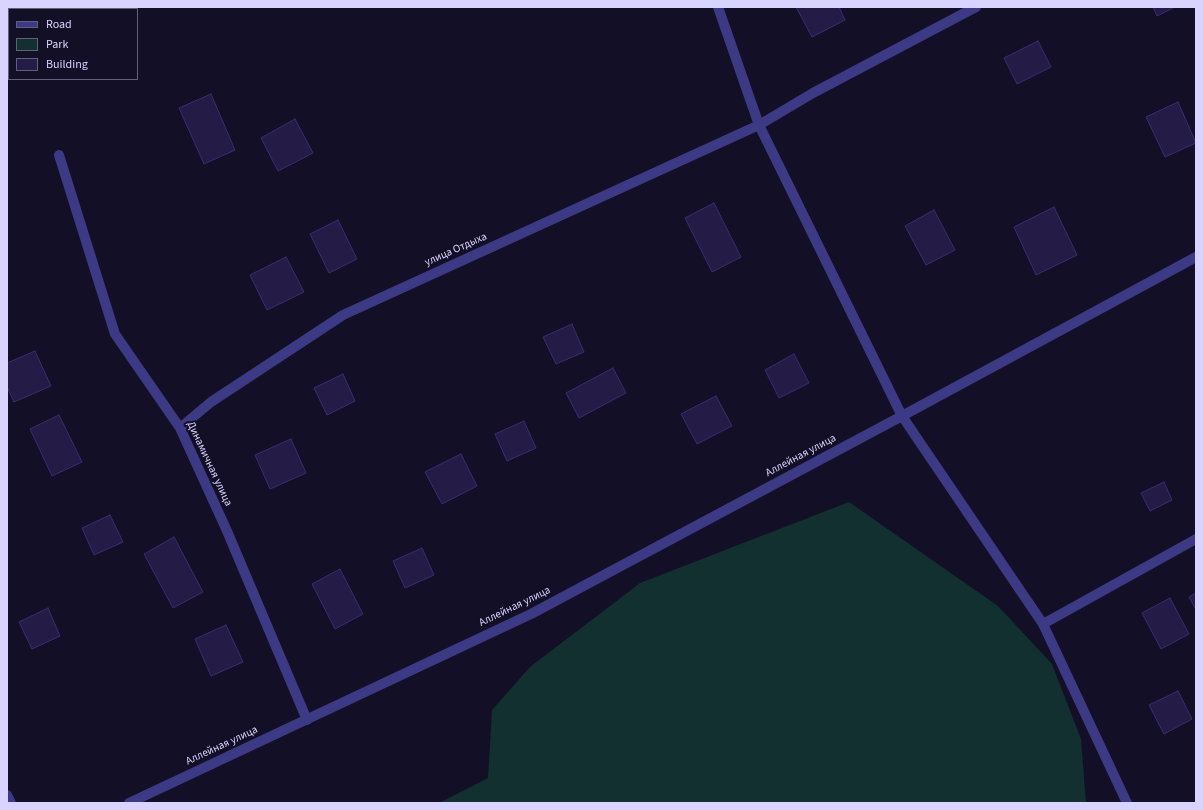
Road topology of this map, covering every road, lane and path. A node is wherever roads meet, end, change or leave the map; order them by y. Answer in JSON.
{"nodes":[{"id":1,"x":718,"y":7,"type":"edge"},
{"id":2,"x":976,"y":7,"type":"edge"},
{"id":3,"x":760,"y":125,"type":"junction"},
{"id":4,"x":59,"y":155,"type":"dead end"},
{"id":5,"x":1196,"y":256,"type":"edge"},
{"id":6,"x":902,"y":416,"type":"junction"},
{"id":7,"x":180,"y":428,"type":"junction"},
{"id":8,"x":1196,"y":538,"type":"edge"},
{"id":9,"x":1043,"y":624,"type":"junction"},
{"id":10,"x":307,"y":720,"type":"junction"},
{"id":11,"x":7,"y":795,"type":"edge"},
{"id":12,"x":11,"y":803,"type":"edge"},
{"id":13,"x":129,"y":803,"type":"edge"},
{"id":14,"x":1127,"y":803,"type":"edge"}],
"edges":[{"from":1,"to":3,"type":"street"},
{"from":2,"to":3,"type":"street","name":"улица Отдыха"},
{"from":3,"to":6,"type":"street"},
{"from":3,"to":7,"type":"street","name":"улица Отдыха"},
{"from":4,"to":7,"type":"street","name":"Динамичная улица"},
{"from":5,"to":6,"type":"street","name":"Аллейная улица"},
{"from":6,"to":9,"type":"street"},
{"from":6,"to":10,"type":"street","name":"Аллейная улица"},
{"from":7,"to":10,"type":"street","name":"Динамичная улица"},
{"from":8,"to":9,"type":"street"},
{"from":9,"to":14,"type":"street"},
{"from":10,"to":13,"type":"street","name":"Аллейная улица"},
{"from":11,"to":12,"type":"street"}]}
